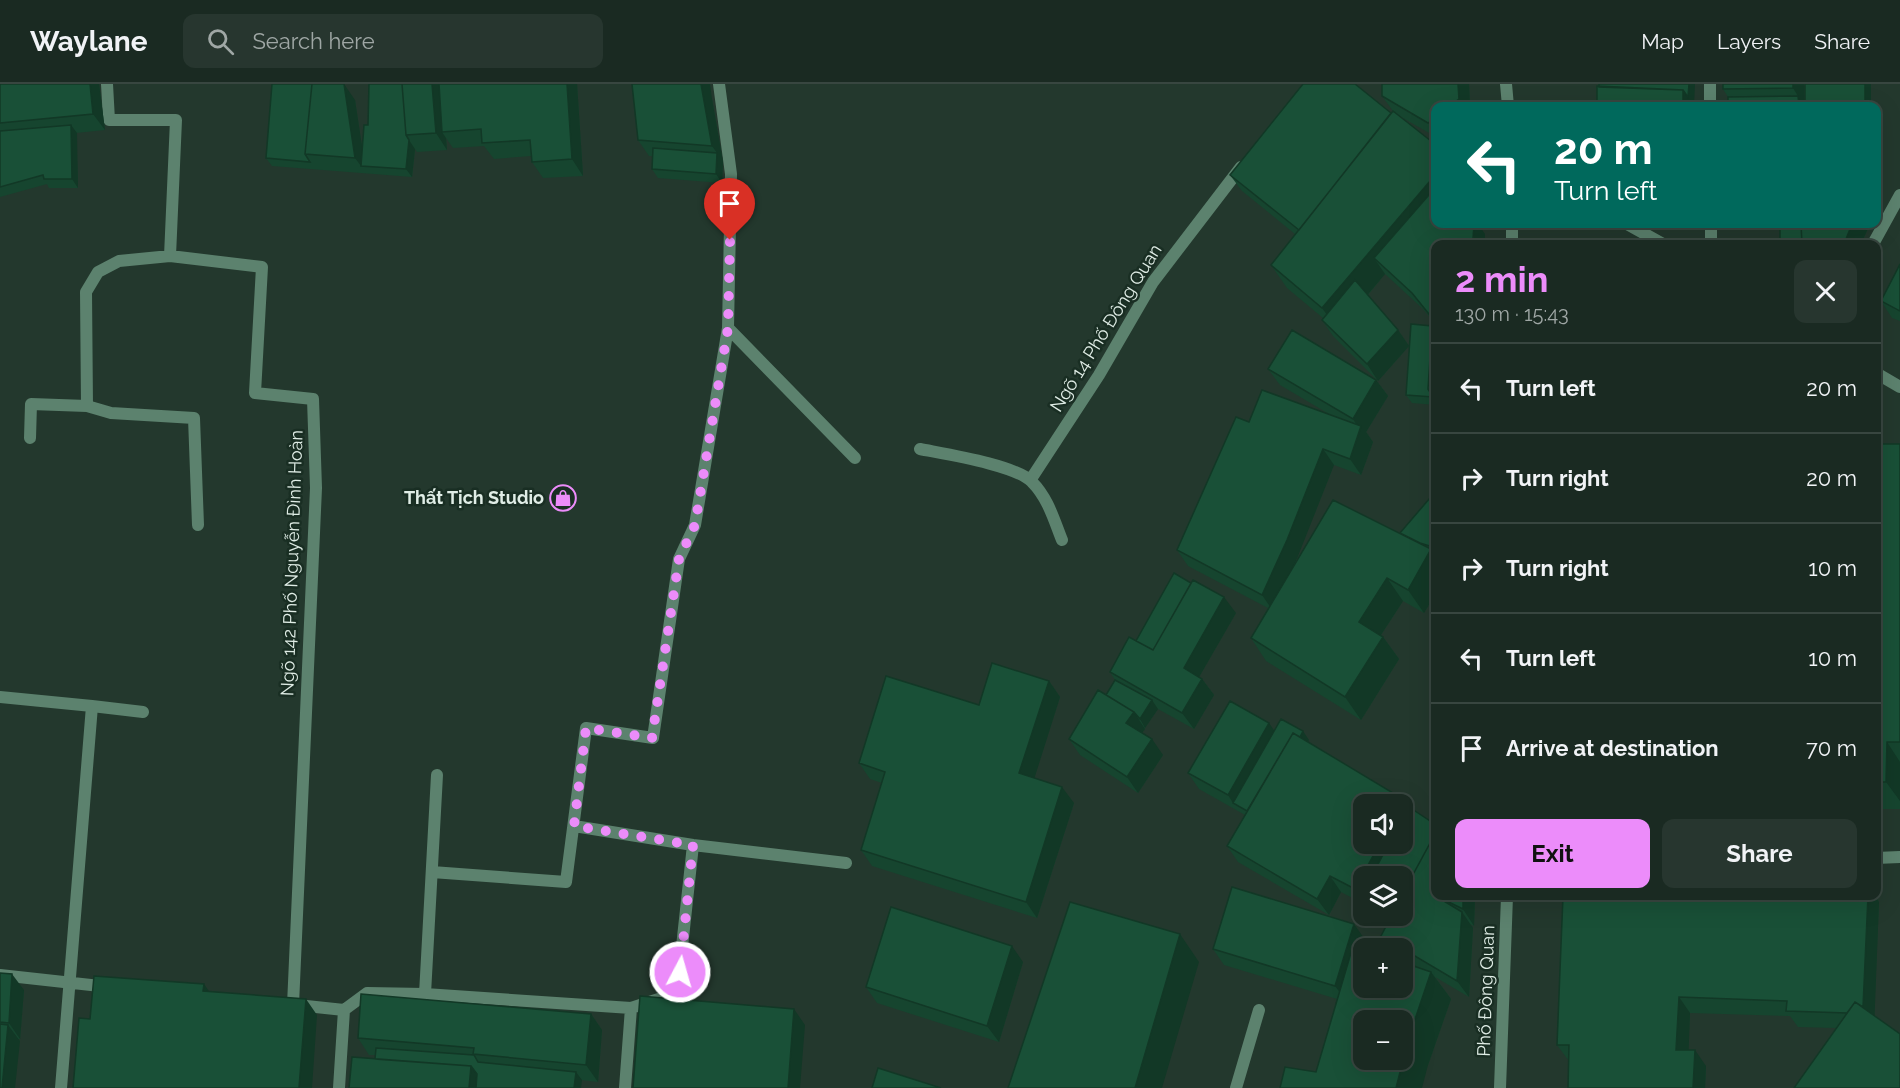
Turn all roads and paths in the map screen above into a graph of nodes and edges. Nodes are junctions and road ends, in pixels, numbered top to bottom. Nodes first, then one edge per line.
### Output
1 (106, 84) edge
2 (719, 84) edge
3 (1506, 84) edge
4 (1710, 84) edge
5 (1508, 102) edge
6 (1710, 102) edge
7 (1251, 154) edge
8 (1900, 195) edge
9 (1634, 228) edge
10 (1656, 240) edge
11 (1875, 240) edge
12 (170, 256) junction
13 (728, 328) junction
14 (1881, 376) edge
15 (1900, 387) edge
16 (87, 406) junction
17 (30, 438) dead end
18 (920, 449) dead end
19 (855, 458) dead end
20 (1030, 479) junction
21 (198, 525) dead end
22 (1062, 540) dead end
23 (0, 698) edge
24 (92, 706) junction
25 (143, 712) dead end
26 (437, 775) dead end
27 (574, 826) junction
28 (693, 845) junction
29 (1900, 857) edge
30 (1881, 858) edge
31 (846, 862) dead end
32 (432, 872) junction
33 (1507, 900) edge
34 (0, 975) edge
35 (69, 983) junction
36 (117, 987) edge
37 (425, 994) junction
38 (631, 1008) junction
39 (344, 1010) junction
40 (1258, 1010) dead end
41 (61, 1088) edge
42 (339, 1088) edge
43 (625, 1088) edge
44 (1236, 1088) edge
45 (1500, 1088) edge

1 - 12 street
2 - 13 street
3 - 5 street
4 - 6 street
7 - 20 street, Ngõ 14 Phố Đông Quan
8 - 11 street
9 - 10 street
12 - 16 street, Ngõ 142 Phố Nguyễn Đình Hoàn
12 - 39 street, Ngõ 142 Phố Nguyễn Đình Hoàn
13 - 19 street
13 - 27 street
14 - 15 street
16 - 17 street
16 - 21 street
18 - 20 street
20 - 22 street
23 - 24 street
24 - 25 street
24 - 35 street
26 - 32 street
27 - 28 street
27 - 32 street
28 - 31 street
28 - 38 street
29 - 30 street
32 - 37 street
33 - 45 street, Phố Đông Quan
34 - 35 street
35 - 36 street
35 - 41 street
37 - 38 street
37 - 39 street
38 - 43 street
39 - 42 street
40 - 44 street

